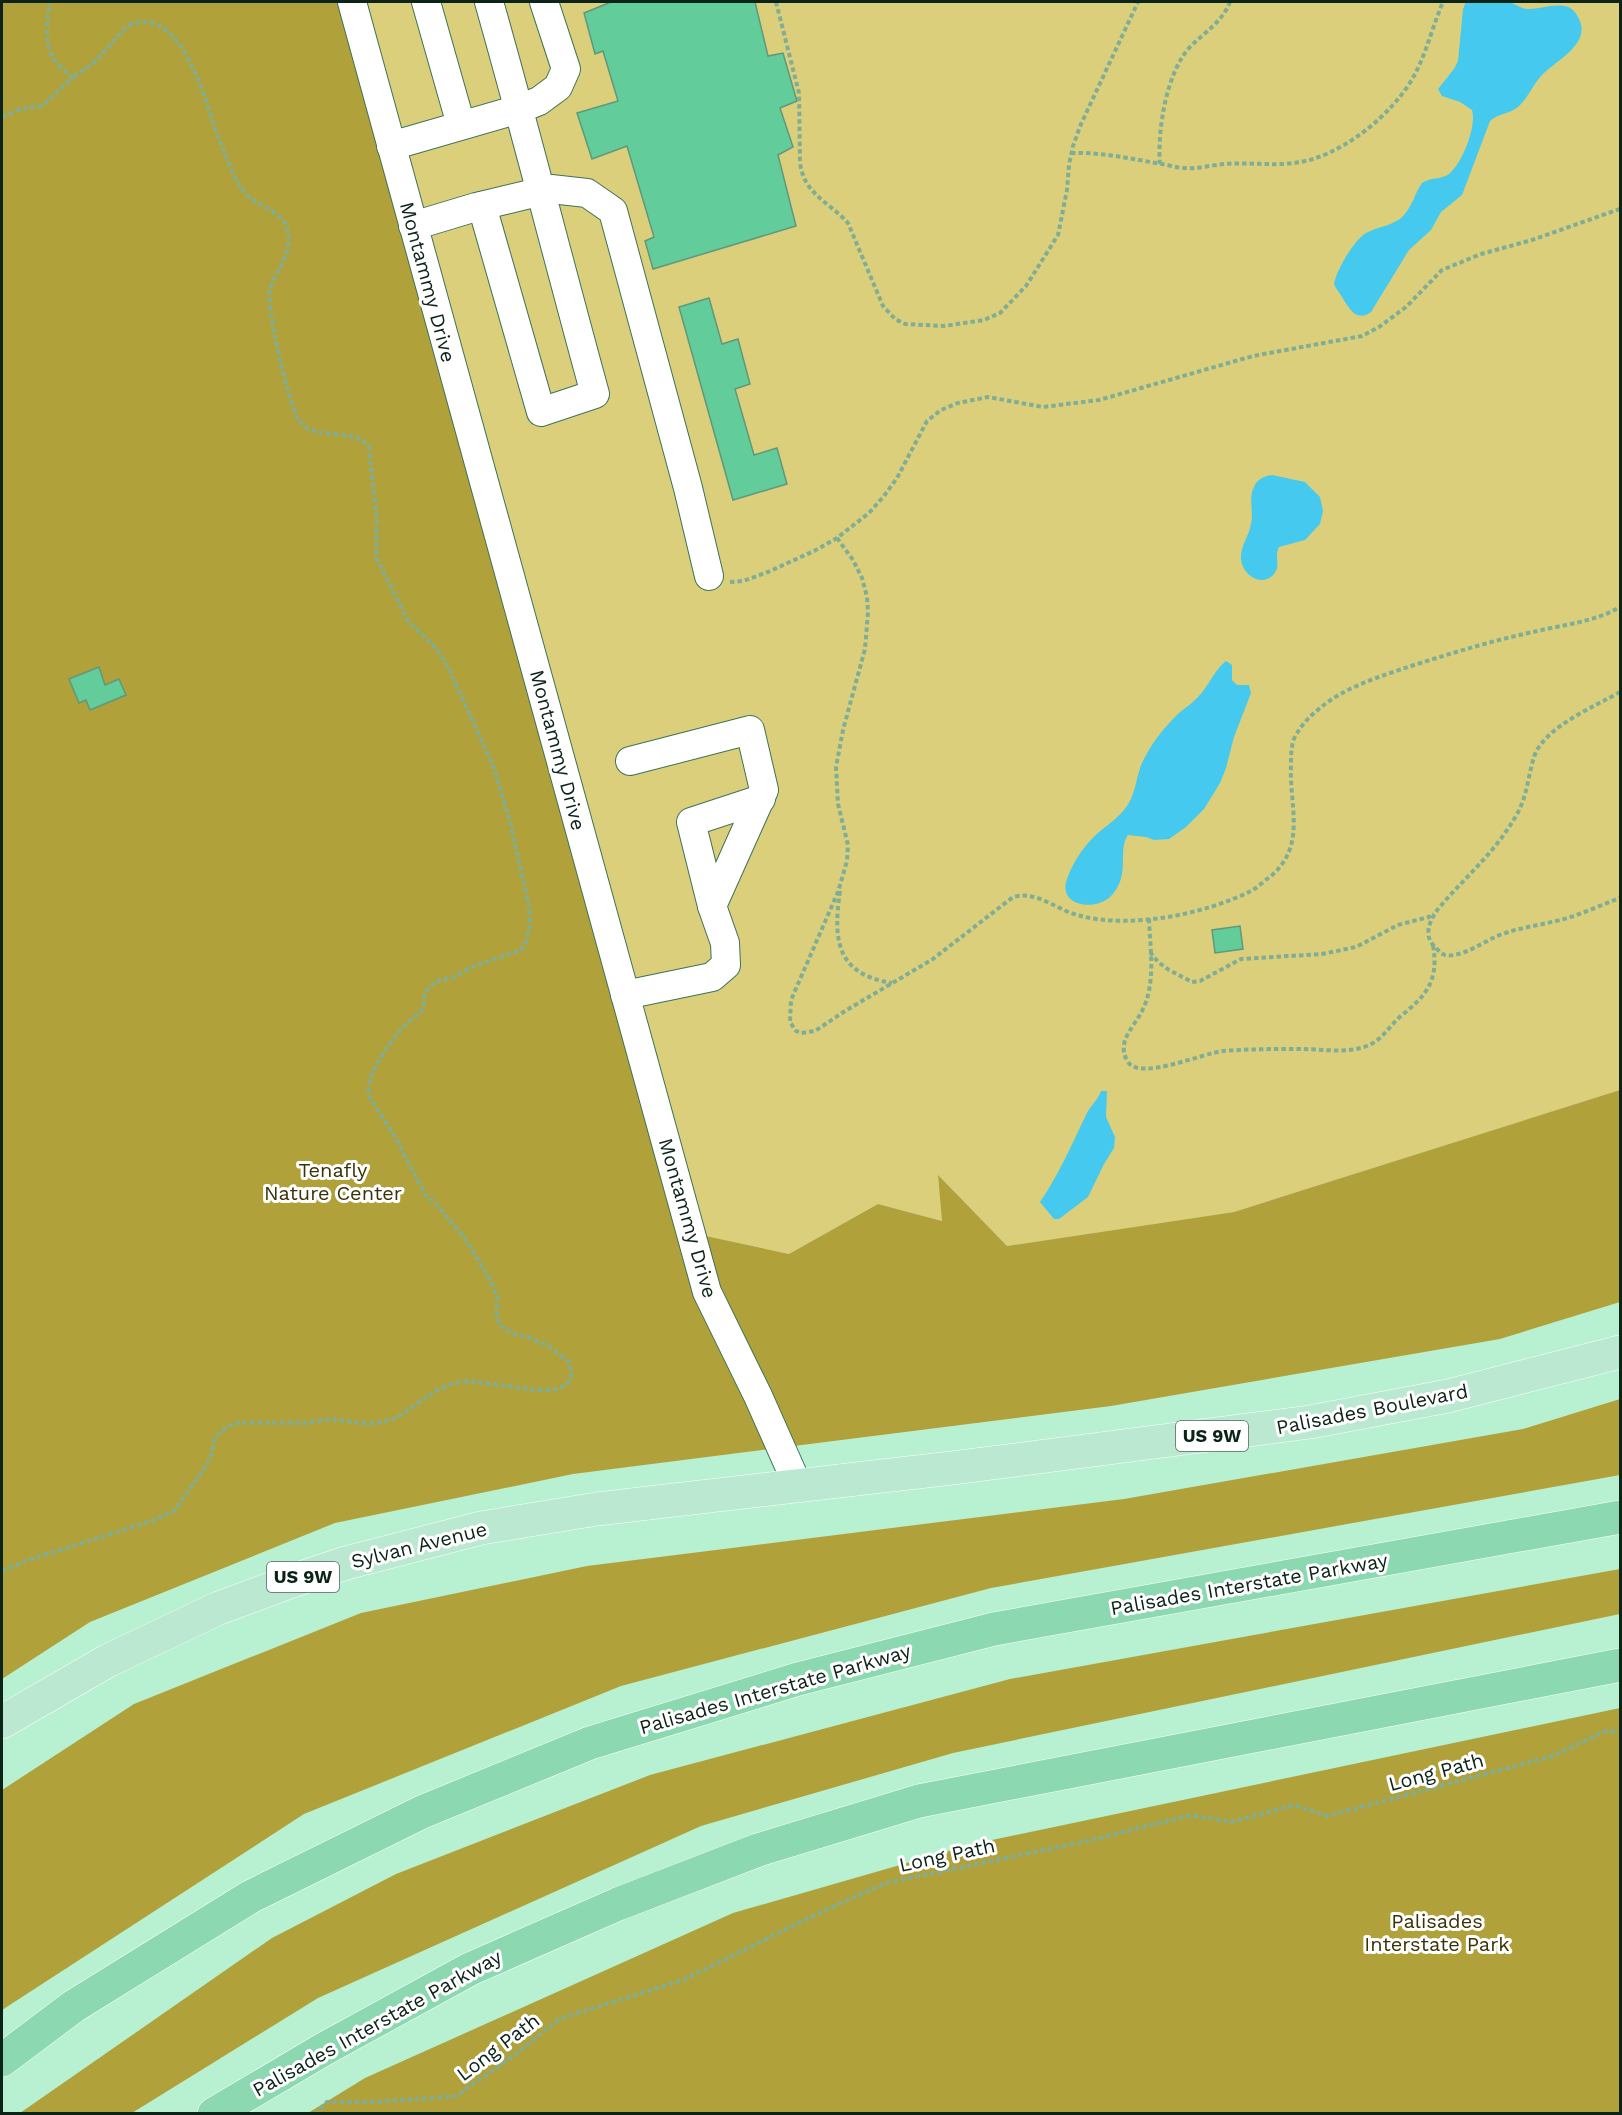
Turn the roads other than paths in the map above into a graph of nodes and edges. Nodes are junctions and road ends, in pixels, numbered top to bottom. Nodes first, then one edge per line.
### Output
1 (426, 2) edge
2 (489, 2) edge
3 (544, 2) edge
4 (362, 4) edge
5 (519, 109) junction
6 (461, 125) junction
7 (391, 146) junction
8 (539, 192) junction
9 (482, 206) junction
10 (413, 226) junction
11 (709, 576) road end
12 (630, 761) dead end
13 (761, 799) junction
14 (712, 906) junction
15 (625, 995) junction
16 (1620, 1352) edge
17 (798, 1486) junction
18 (1620, 1517) edge
19 (1620, 1665) edge
20 (2, 1722) edge
21 (2, 2060) edge
22 (214, 2114) edge

1 - 6 street
2 - 5 street
3 - 5 street
4 - 7 street, Montammy Drive
5 - 6 street
5 - 8 street
6 - 7 street
7 - 10 street, Montammy Drive
8 - 9 street
8 - 9 street
8 - 11 street
9 - 10 street
10 - 15 street, Montammy Drive
12 - 13 street
13 - 14 street
13 - 14 street
14 - 15 street
15 - 17 street, Montammy Drive
16 - 17 main road, Palisades Boulevard / US 9W
17 - 20 main road, Sylvan Avenue / US 9W
18 - 21 highway, Palisades Interstate Parkway
19 - 22 highway, Palisades Interstate Parkway

